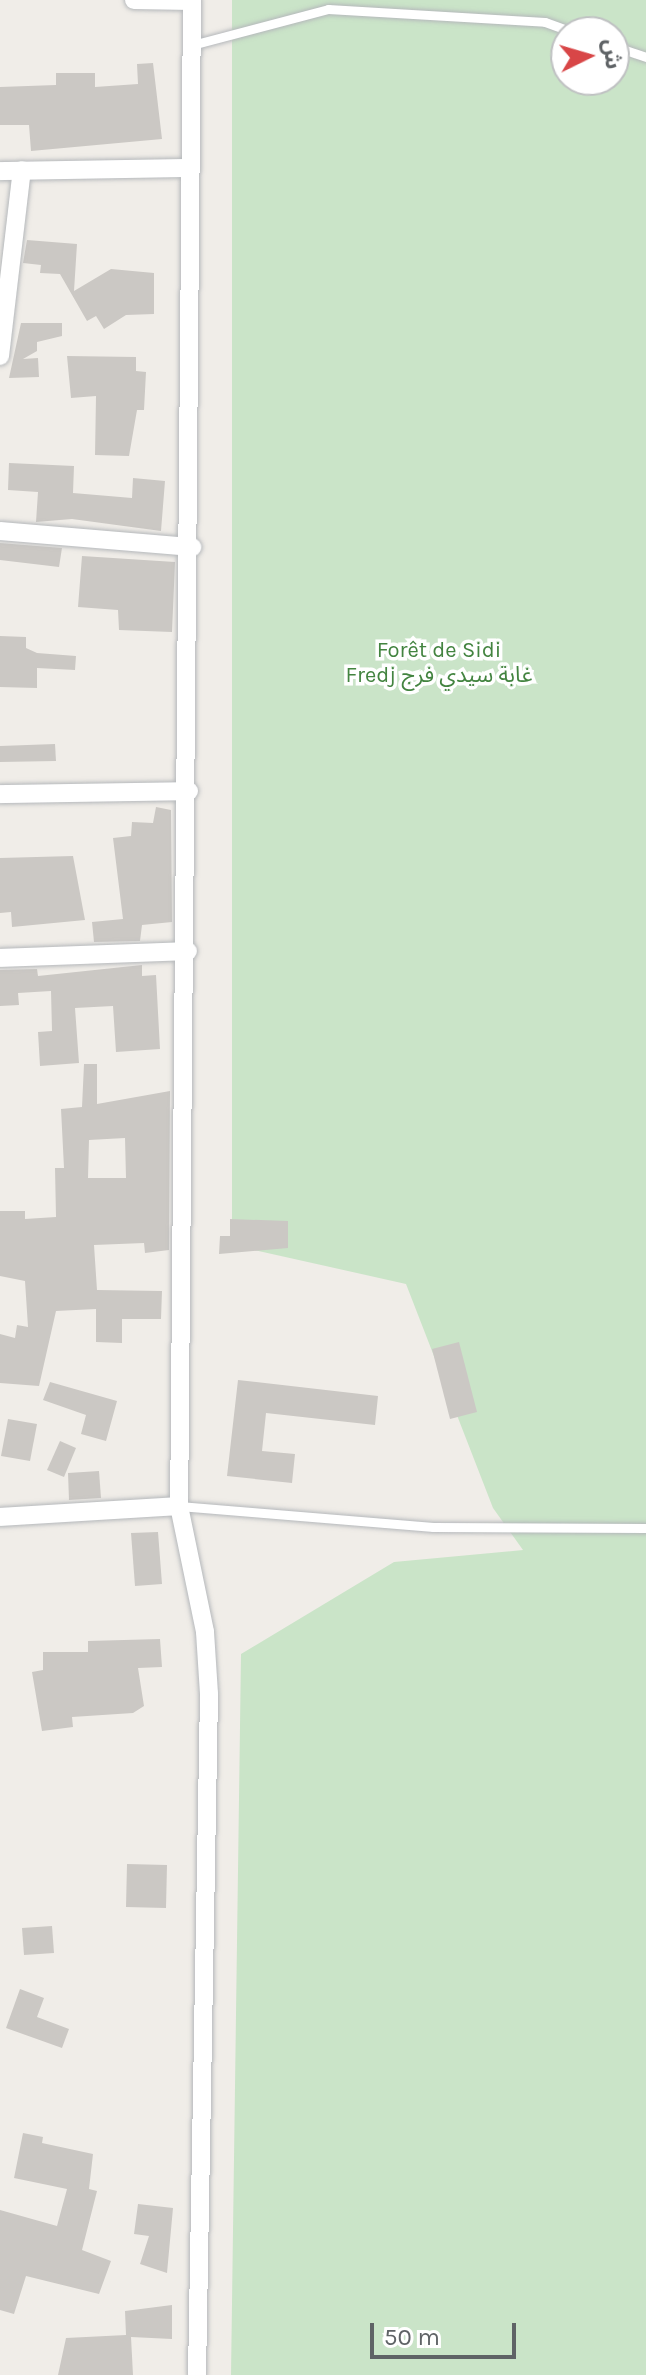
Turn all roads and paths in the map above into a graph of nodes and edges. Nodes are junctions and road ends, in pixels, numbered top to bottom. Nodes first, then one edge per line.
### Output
1 (134, 0) edge
2 (192, 0) edge
3 (550, 24) edge
4 (192, 45) junction
5 (191, 168) junction
6 (22, 170) junction
7 (0, 171) edge
8 (0, 356) edge
9 (0, 531) edge
10 (192, 547) junction
11 (189, 791) junction
12 (0, 794) edge
13 (188, 951) junction
14 (0, 958) edge
15 (179, 1506) junction
16 (0, 1517) edge
17 (646, 1528) edge
18 (197, 2375) edge

1 - 2 street
2 - 4 street
3 - 4 lane
4 - 5 street
5 - 6 street
5 - 10 street
6 - 7 street
6 - 8 street
9 - 10 street
10 - 11 street
11 - 12 street
11 - 13 street
13 - 14 street
13 - 15 street
15 - 16 street
15 - 17 lane
15 - 18 street

